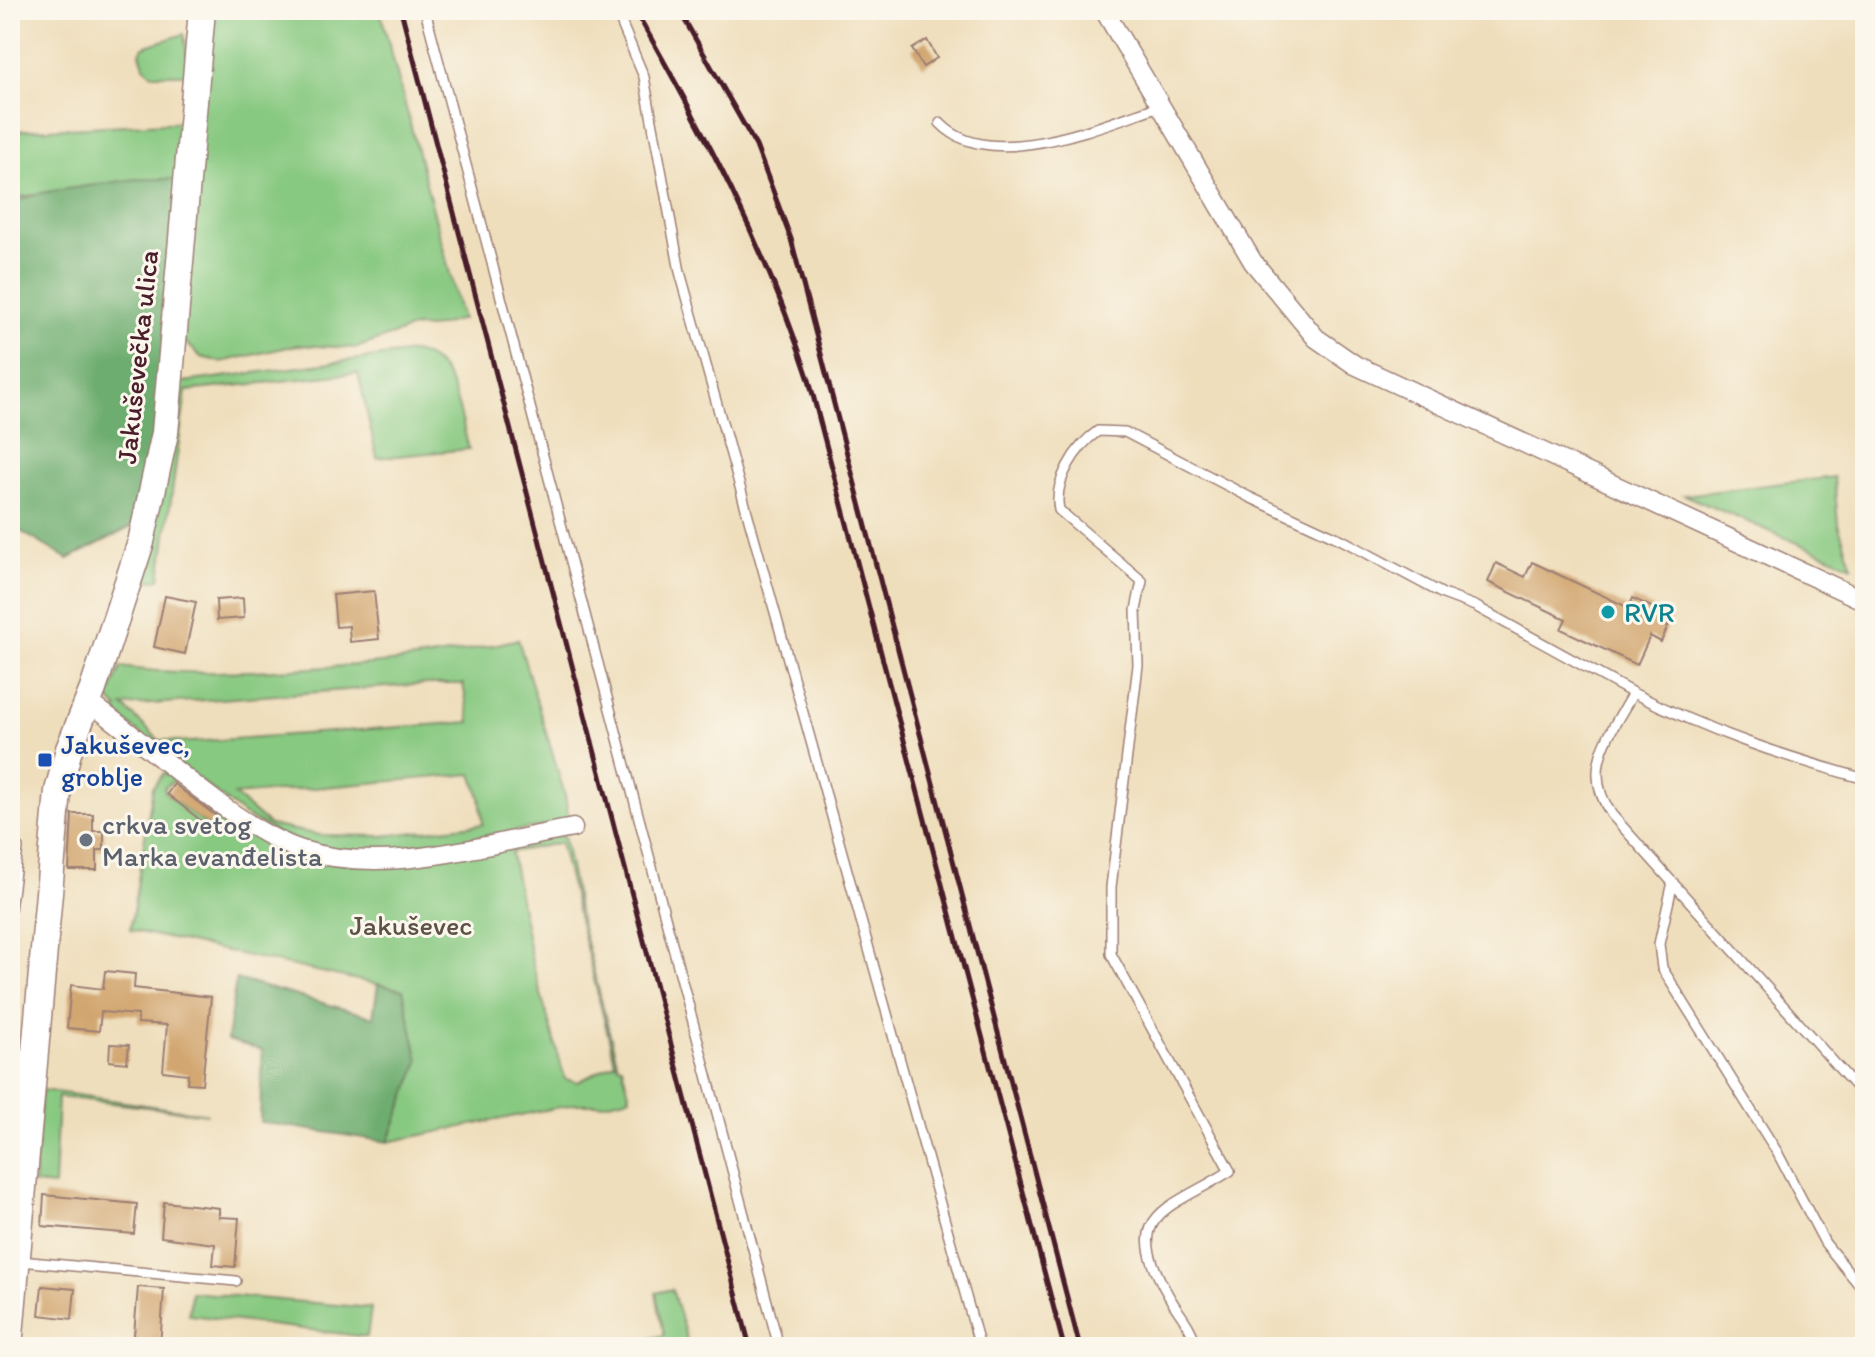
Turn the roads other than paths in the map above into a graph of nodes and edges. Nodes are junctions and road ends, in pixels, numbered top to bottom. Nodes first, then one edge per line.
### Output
1 (202, 10) edge
2 (425, 10) edge
3 (616, 10) edge
4 (1104, 10) edge
5 (1160, 106) junction
6 (940, 123) dead end
7 (1865, 601) edge
8 (1633, 693) junction
9 (87, 701) junction
10 (1865, 779) edge
11 (573, 828) dead end
12 (18, 848) dead end
13 (1673, 882) junction
14 (10, 910) edge
15 (1865, 1097) edge
16 (17, 1261) junction
17 (236, 1281) dead end
18 (1865, 1292) edge
19 (10, 1335) edge
20 (779, 1347) edge
21 (980, 1347) edge
22 (1196, 1347) edge

1 - 9 main road, Jakuševečka ulica
2 - 20 lane
3 - 21 lane
4 - 5 street
5 - 6 lane
5 - 7 street
8 - 10 lane
8 - 13 lane
8 - 22 lane
9 - 11 street
9 - 16 main road, Jakuševečka ulica
12 - 14 lane
13 - 15 lane
13 - 18 lane
16 - 17 lane
16 - 19 main road, Jakuševečka ulica

